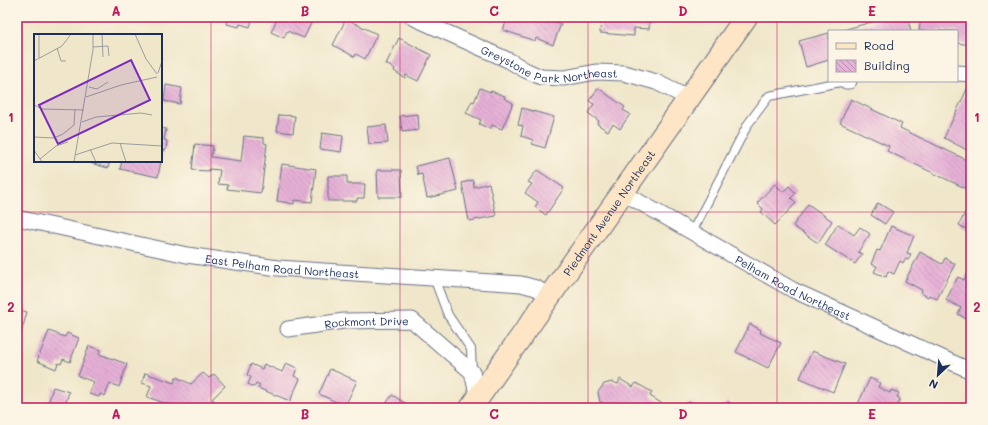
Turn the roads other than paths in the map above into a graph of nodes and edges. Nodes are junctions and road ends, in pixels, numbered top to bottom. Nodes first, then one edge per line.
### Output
1 (412, 17) edge
2 (746, 17) edge
3 (958, 73) edge
4 (971, 74) edge
5 (842, 82) edge
6 (688, 98) junction
7 (622, 192) junction
8 (17, 218) edge
9 (692, 232) junction
10 (434, 278) junction
11 (550, 296) junction
12 (288, 329) dead end
13 (971, 371) edge
14 (472, 372) junction
15 (474, 403) edge

1 - 6 street, Greystone Park Northeast
2 - 6 main road, Piedmont Avenue Northeast
3 - 4 street
5 - 9 lane
6 - 7 main road, Piedmont Avenue Northeast
7 - 9 street, Pelham Road Northeast
7 - 11 main road, Piedmont Avenue Northeast
8 - 10 street, East Pelham Road Northeast
9 - 13 street, Pelham Road Northeast
10 - 11 street, East Pelham Road Northeast
10 - 14 lane
11 - 15 main road, Piedmont Avenue Northeast
12 - 14 street, Rockmont Drive
14 - 15 street

